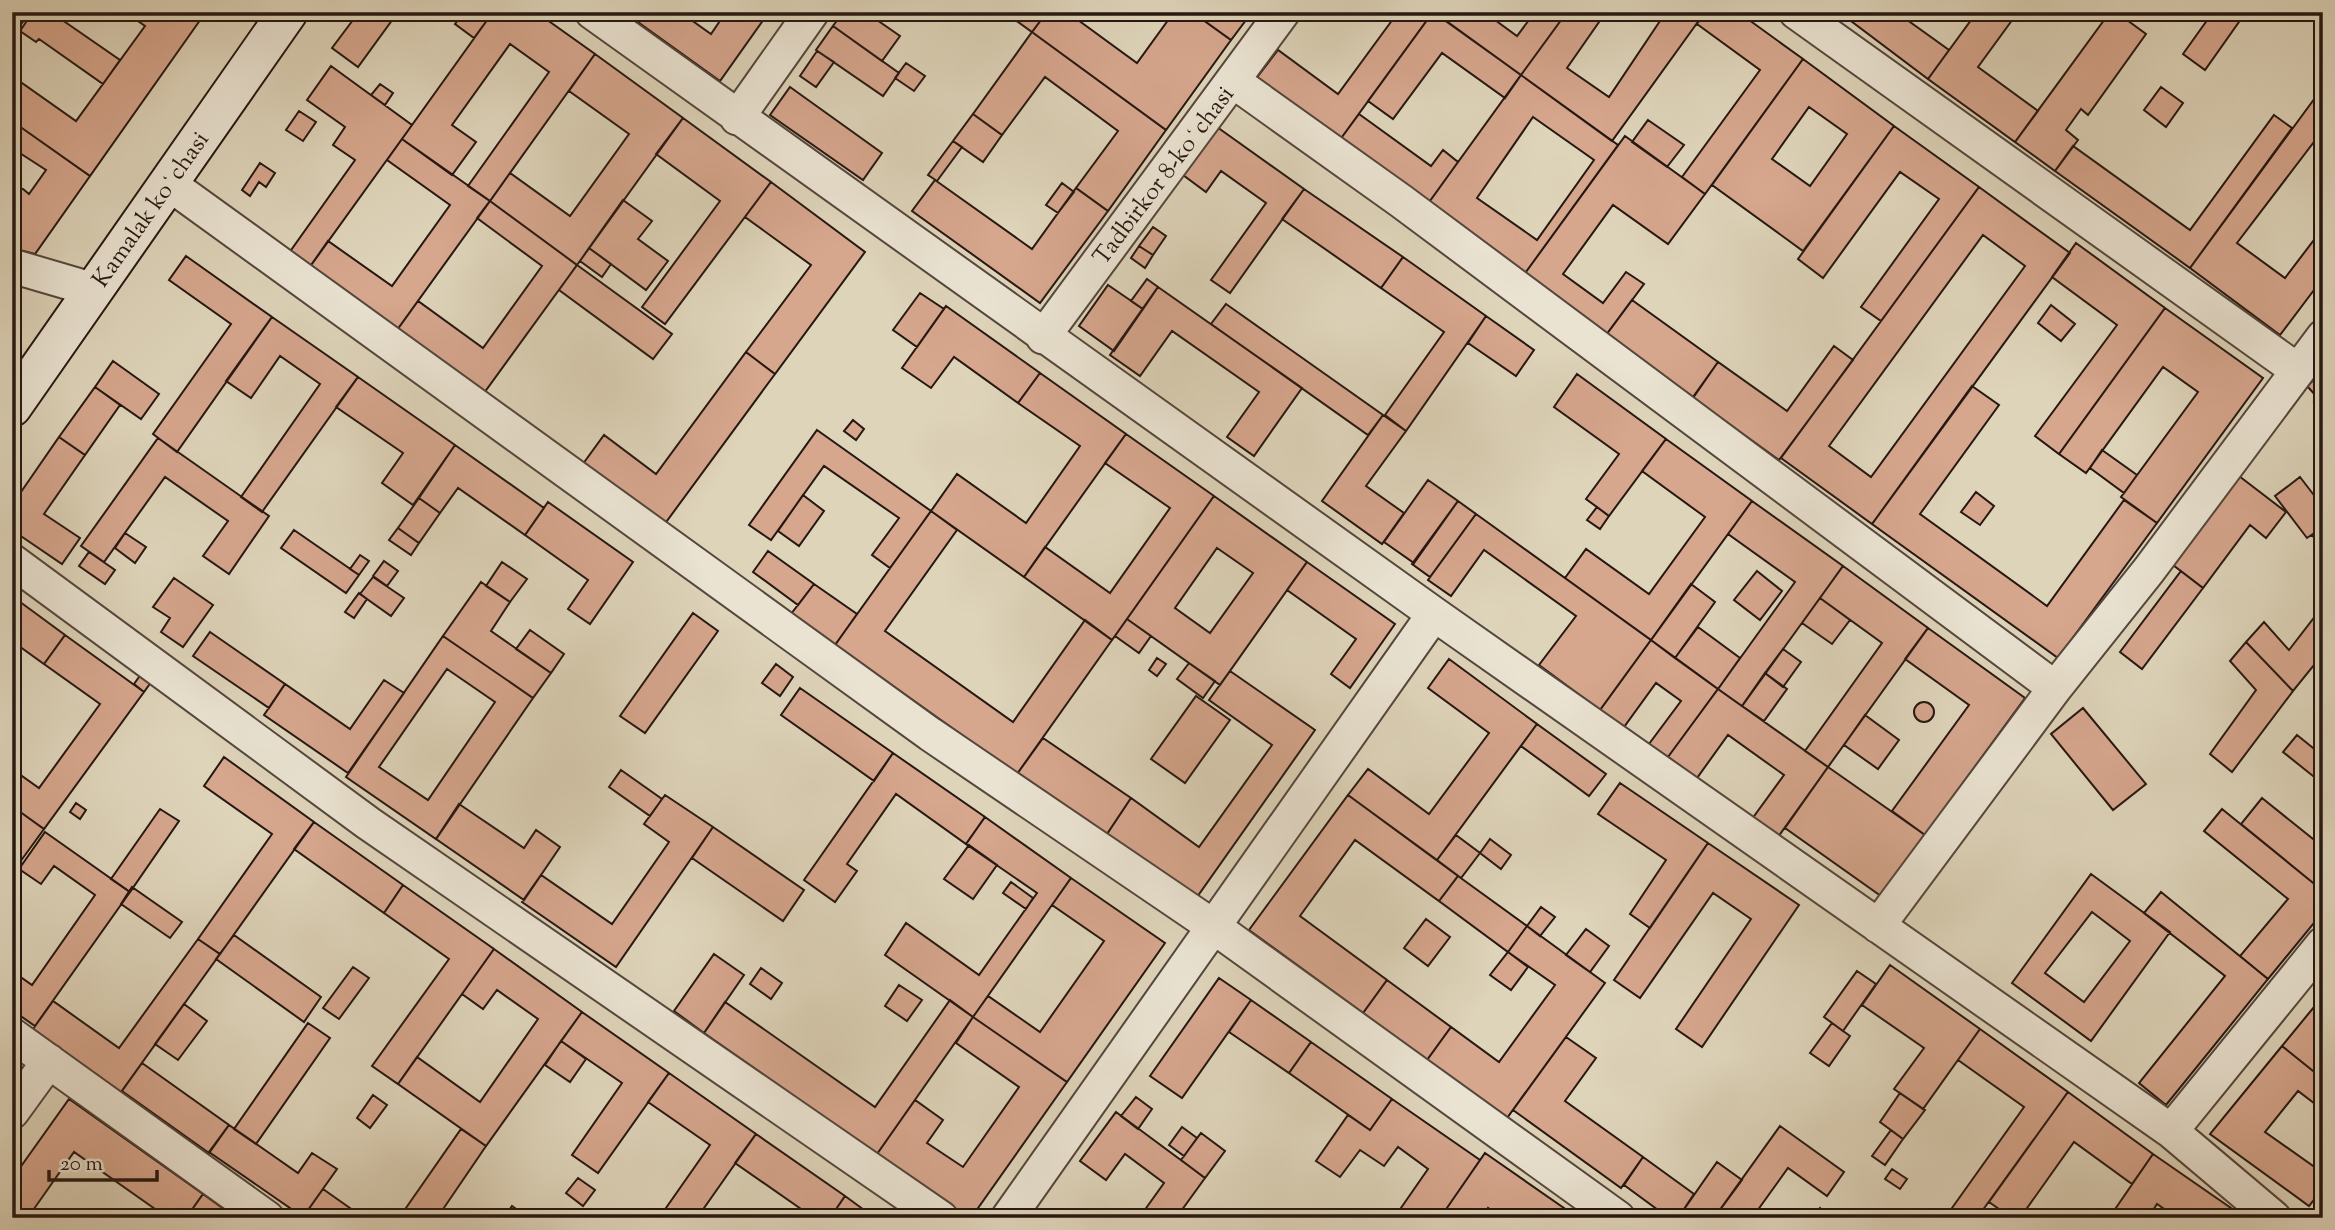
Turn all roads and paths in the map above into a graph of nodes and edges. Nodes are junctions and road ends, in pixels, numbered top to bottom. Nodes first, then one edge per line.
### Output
1 (288, 12) edge
2 (592, 12) edge
3 (812, 12) edge
4 (1283, 12) edge
5 (1796, 12) edge
6 (1233, 81) junction
7 (737, 118) junction
8 (168, 183) junction
9 (12, 266) edge
10 (94, 290) junction
11 (1043, 337) junction
12 (2323, 337) edge
13 (2297, 370) junction
14 (12, 407) edge
15 (12, 561) edge
16 (1434, 614) junction
17 (2055, 688) junction
18 (1878, 926) junction
19 (1214, 927) junction
20 (2323, 944) edge
21 (12, 1034) edge
22 (49, 1061) junction
23 (12, 1112) edge
24 (2171, 1131) junction
25 (267, 1218) edge
26 (941, 1218) edge
27 (1008, 1218) edge
28 (1618, 1218) edge
29 (2274, 1218) edge

1 - 8 street, Kamalak koʻchasi
2 - 7 street
3 - 7 street
4 - 6 street, Tadbirkor 8-koʻchasi
5 - 13 street
6 - 11 street, Tadbirkor 8-koʻchasi
6 - 17 street
7 - 11 street
8 - 10 street, Kamalak koʻchasi
8 - 19 street
9 - 10 street
10 - 14 street, Kamalak koʻchasi
11 - 16 street
12 - 13 street
13 - 17 street
15 - 26 street
16 - 18 street
16 - 19 street
17 - 18 street
18 - 24 street
19 - 27 street
19 - 28 street
20 - 24 street
21 - 22 street
22 - 23 street
22 - 25 street
24 - 29 street

